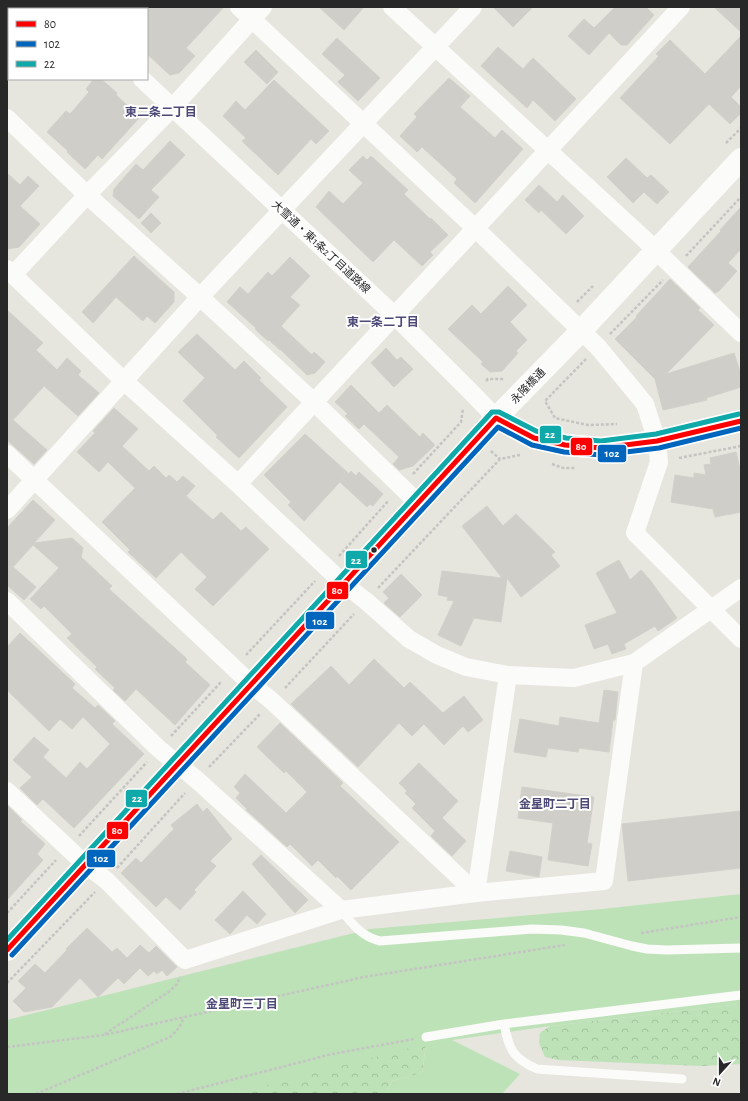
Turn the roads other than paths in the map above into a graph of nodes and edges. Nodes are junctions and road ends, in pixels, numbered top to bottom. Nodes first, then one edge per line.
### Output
1 (392, 7) edge
2 (473, 7) edge
3 (681, 7) edge
4 (251, 11) edge
5 (436, 47) junction
6 (143, 80) edge
7 (173, 107) junction
8 (7, 118) edge
9 (362, 123) junction
10 (547, 150) junction
11 (741, 159) edge
12 (87, 195) junction
13 (282, 210) junction
14 (475, 228) junction
15 (656, 251) junction
16 (10, 272) edge
17 (200, 297) junction
18 (394, 315) junction
19 (582, 331) junction
20 (741, 333) edge
21 (124, 380) junction
22 (314, 402) junction
23 (496, 418) junction
24 (741, 421) edge
25 (658, 452) junction
26 (7, 454) edge
27 (35, 480) junction
28 (238, 484) junction
29 (418, 503) junction
30 (7, 510) edge
31 (344, 584) junction
32 (741, 588) edge
33 (7, 601) edge
34 (711, 609) junction
35 (741, 639) edge
36 (634, 663) junction
37 (508, 675) junction
38 (251, 684) junction
39 (177, 765) junction
40 (7, 792) edge
41 (86, 865) junction
42 (476, 893) junction
43 (341, 910) junction
44 (741, 948) edge
45 (7, 950) edge
46 (741, 995) edge
47 (504, 1024) junction
48 (426, 1037) road end
49 (682, 1079) dead end

1 - 5 street
2 - 5 street
3 - 10 street
4 - 7 street
4 - 9 street
5 - 9 street
5 - 10 street
6 - 7 street, 大雪通・東1条2丁目道路線
7 - 12 street
7 - 13 street, 大雪通・東1条2丁目道路線
8 - 12 street
9 - 13 street
9 - 14 street
10 - 14 street
10 - 15 street
11 - 15 street, 永隆橋通
12 - 16 street
12 - 17 street
13 - 17 street
13 - 18 street, 大雪通・東1条2丁目道路線
14 - 18 street
14 - 19 street
15 - 19 street, 永隆橋通
15 - 20 street
16 - 21 street
17 - 21 street
17 - 22 street
18 - 22 street
18 - 23 street, 大雪通・東1条2丁目道路線
19 - 23 street, 永隆橋通
19 - 25 street
21 - 27 street
21 - 28 street
22 - 28 street
22 - 29 street
23 - 25 street
23 - 29 street, 永隆橋通
24 - 25 street
25 - 34 street
26 - 27 street
27 - 30 street
27 - 38 street
28 - 31 street
29 - 31 street, 永隆橋通
31 - 37 street
31 - 38 street, 永隆橋通
32 - 34 street
33 - 39 street
34 - 35 street
34 - 36 street
36 - 37 street
36 - 42 street
37 - 42 street
38 - 39 street, 永隆橋通
38 - 42 street
39 - 41 street, 永隆橋通
39 - 43 street
40 - 41 street
41 - 43 street
41 - 45 street, 永隆橋通
42 - 43 street
43 - 44 lane
46 - 47 lane
47 - 48 lane
47 - 49 lane

